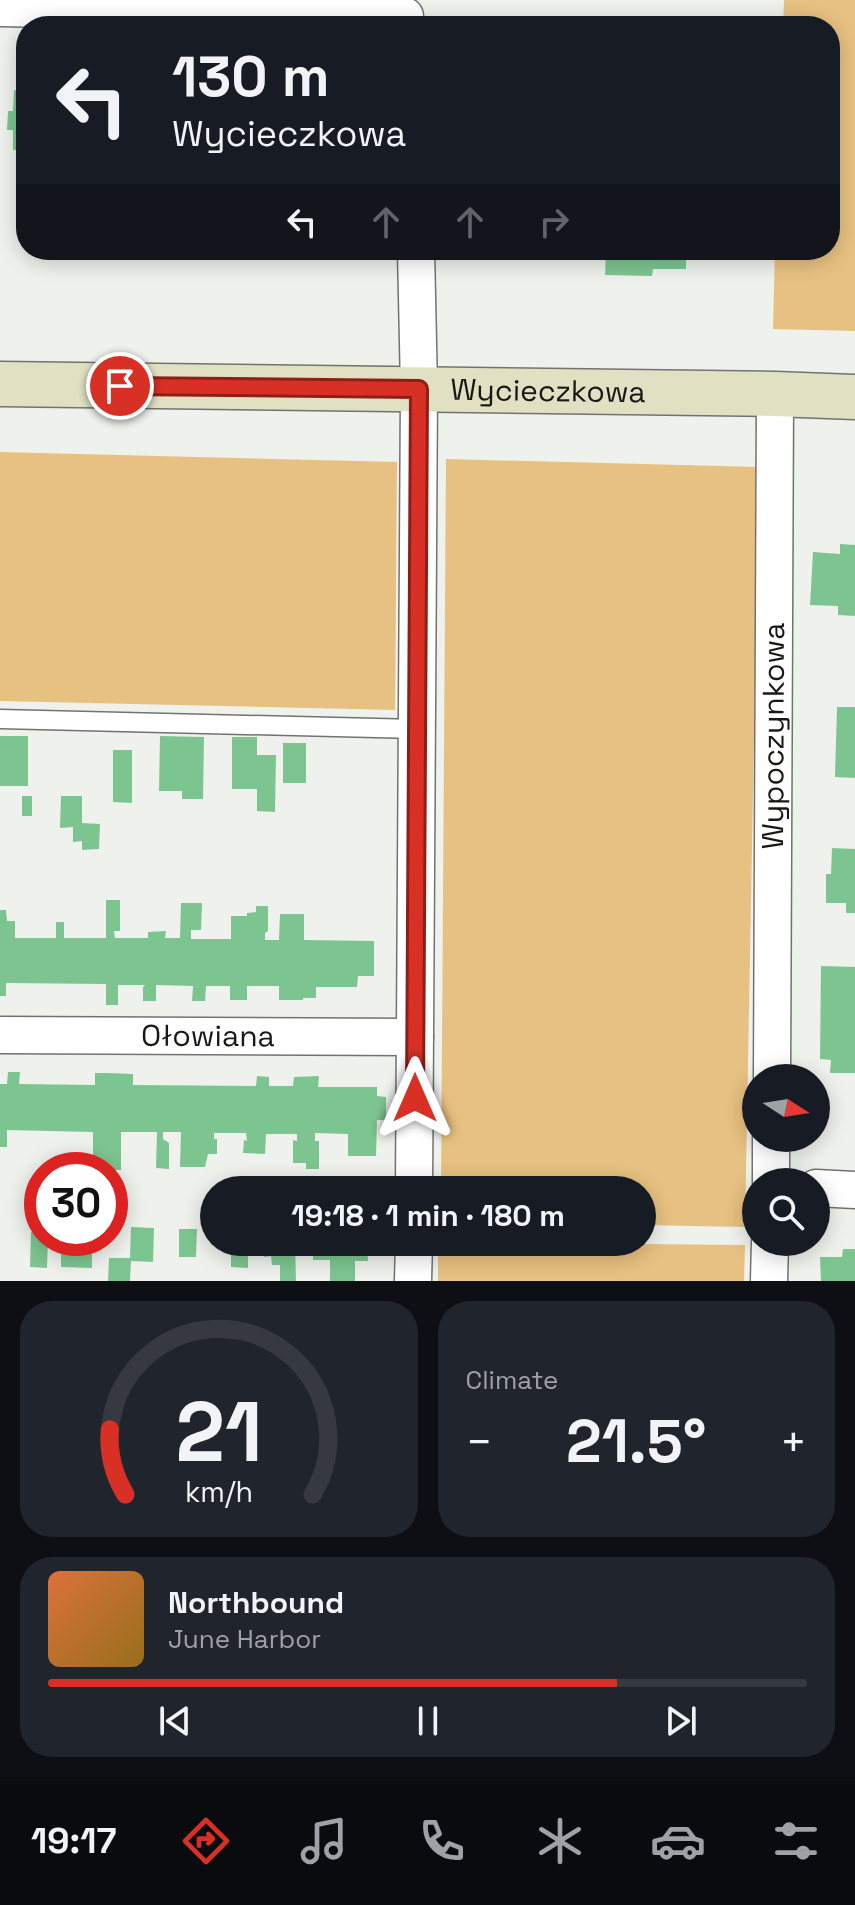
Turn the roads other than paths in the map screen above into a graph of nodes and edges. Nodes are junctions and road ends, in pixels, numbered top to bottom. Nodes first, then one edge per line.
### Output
1 (0, 8) edge
2 (404, 14) edge
3 (416, 260) edge
4 (0, 384) edge
5 (419, 389) junction
6 (775, 394) junction
7 (855, 397) edge
8 (0, 719) edge
9 (417, 729) junction
10 (0, 1035) edge
11 (415, 1037) junction
12 (772, 1064) edge
13 (414, 1176) edge
14 (830, 1189) edge
15 (855, 1190) edge
16 (414, 1256) edge
17 (770, 1256) edge
18 (413, 1281) edge
19 (769, 1281) edge

1 - 2 street
3 - 5 street
4 - 5 street, Wycieczkowa
5 - 6 street, Wycieczkowa
5 - 9 street
6 - 7 street, Wycieczkowa
6 - 12 street, Wypoczynkowa
8 - 9 lane
9 - 11 street
10 - 11 street, Ołowiana
11 - 13 street
14 - 15 street
16 - 18 street
17 - 19 street

